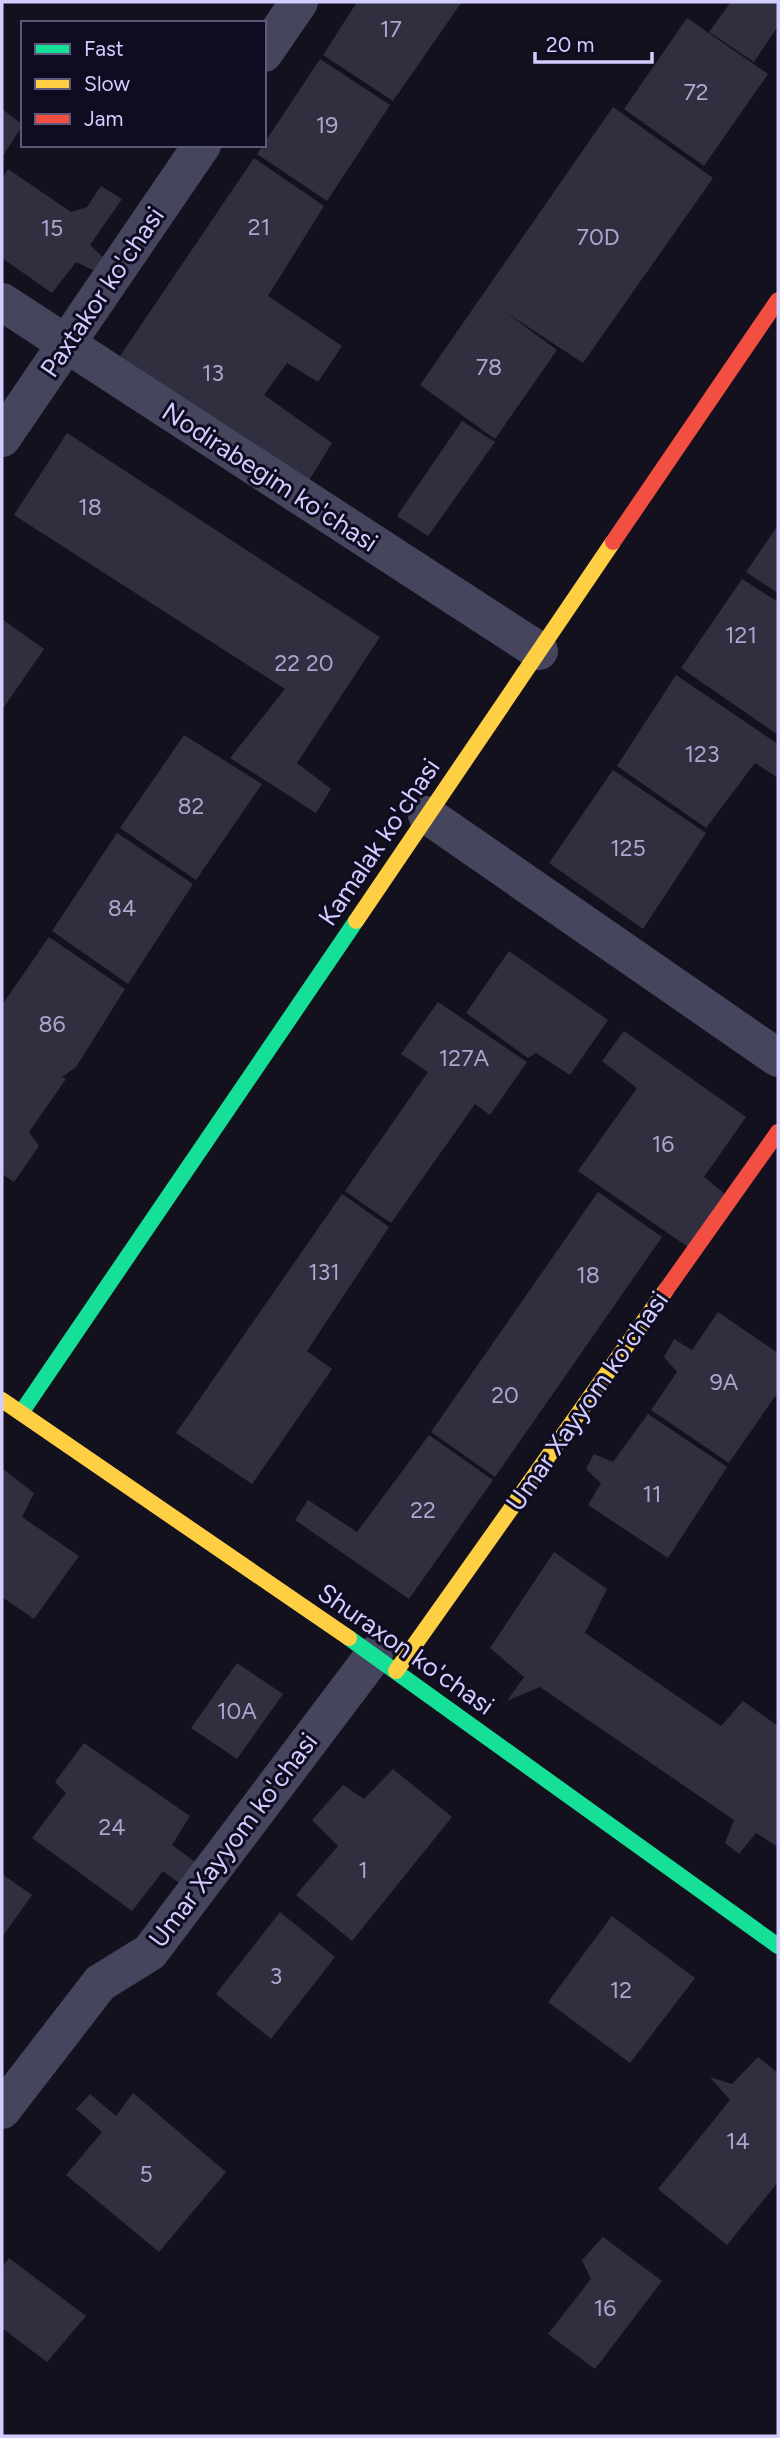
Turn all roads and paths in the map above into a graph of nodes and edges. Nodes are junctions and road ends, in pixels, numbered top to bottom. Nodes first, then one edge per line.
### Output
1 (299, 2) edge
2 (266, 50) edge
3 (201, 147) edge
4 (778, 300) edge
5 (2, 302) edge
6 (66, 344) junction
7 (2, 438) edge
8 (539, 651) junction
9 (428, 815) junction
10 (778, 1058) edge
11 (778, 1132) edge
12 (2, 1400) edge
13 (21, 1413) junction
14 (385, 1663) junction
15 (778, 1946) edge
16 (2, 2110) edge

1 - 2 street
3 - 6 street, Paxtakor ko'chasi
4 - 8 street, Kamalak ko'chasi
5 - 6 street, Nodirabegim ko'chasi
6 - 7 street, Paxtakor ko'chasi
6 - 8 street, Nodirabegim ko'chasi
8 - 9 street, Kamalak ko'chasi
9 - 10 street
9 - 13 street, Kamalak ko'chasi
11 - 14 street, Umar Xayyom ko'chasi
12 - 13 street, Shuraxon ko'chasi
13 - 14 street, Shuraxon ko'chasi
14 - 15 street, Shuraxon ko'chasi
14 - 16 street, Umar Xayyom ko'chasi

